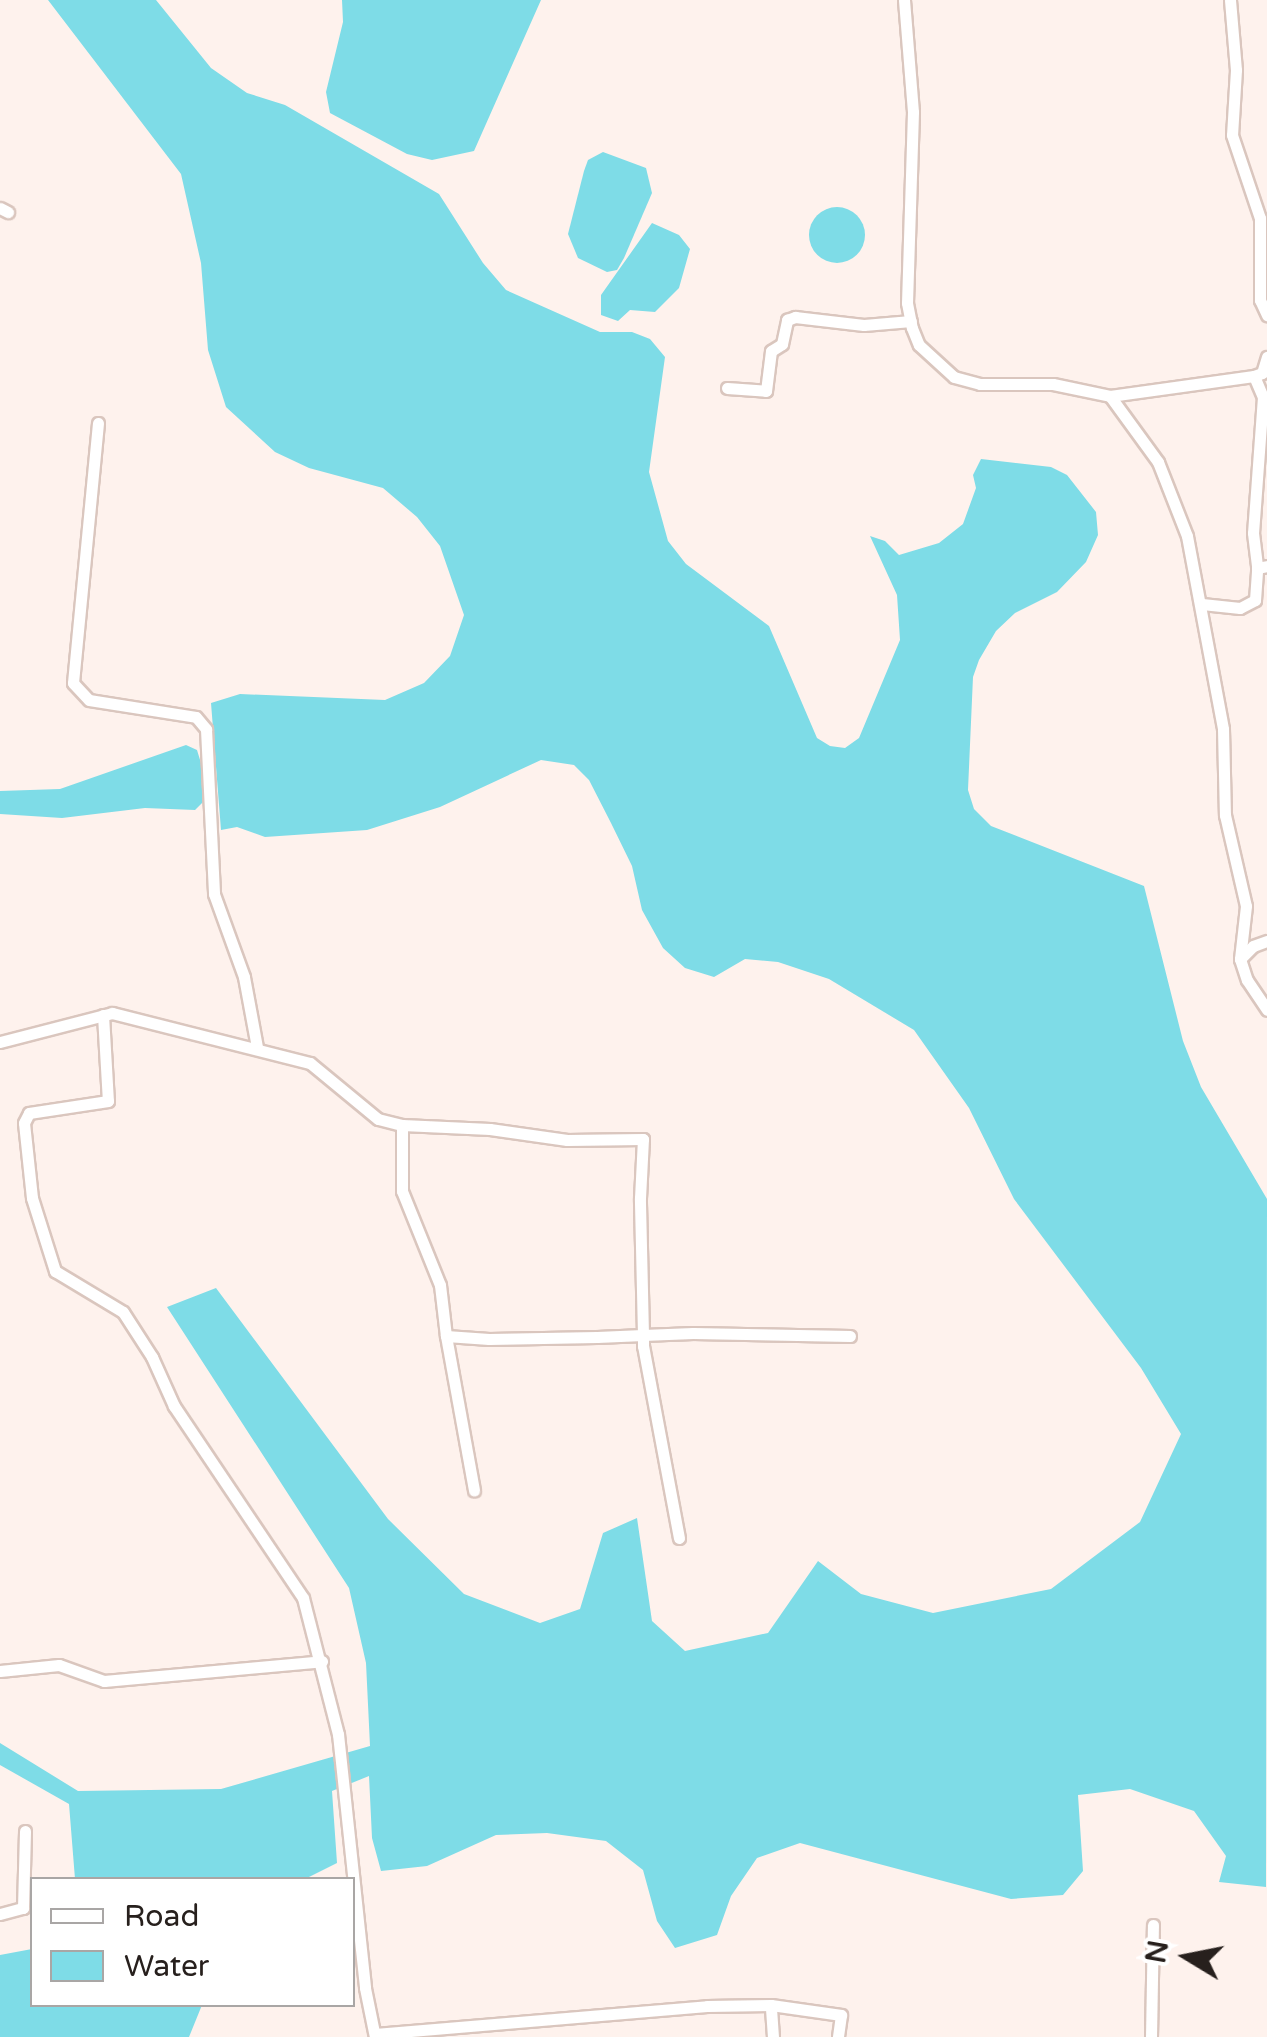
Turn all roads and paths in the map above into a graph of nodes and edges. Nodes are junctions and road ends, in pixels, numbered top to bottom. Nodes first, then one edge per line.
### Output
1 (904, 0) edge
2 (1230, 0) edge
3 (1267, 315) edge
4 (910, 322) junction
5 (1267, 357) edge
6 (1254, 376) junction
7 (727, 388) dead end
8 (1110, 396) junction
9 (98, 423) dead end
10 (1262, 567) edge
11 (1202, 604) junction
12 (1267, 941) edge
13 (1240, 959) junction
14 (1267, 1010) edge
15 (103, 1014) junction
16 (0, 1042) edge
17 (258, 1047) junction
18 (402, 1125) junction
19 (644, 1335) junction
20 (446, 1336) junction
21 (850, 1336) dead end
22 (474, 1490) dead end
23 (679, 1538) dead end
24 (322, 1661) junction
25 (0, 1671) edge
26 (24, 1831) dead end
27 (355, 1877) edge
28 (355, 1881) edge
29 (0, 1914) edge
30 (1153, 1925) dead end
31 (771, 2005) junction
32 (375, 2036) edge
33 (772, 2037) edge
34 (838, 2037) edge
35 (1151, 2037) edge

1 - 4 street
2 - 3 street
4 - 7 street
4 - 8 street
5 - 6 street
6 - 8 street
6 - 10 street
8 - 11 street
9 - 17 street
10 - 11 street
11 - 13 street
12 - 13 street
13 - 14 street
15 - 16 street
15 - 17 street
15 - 24 street
17 - 18 street
18 - 19 street
18 - 20 street
19 - 20 street
19 - 21 street
19 - 23 street
20 - 22 street
24 - 25 street
24 - 27 street
26 - 29 street
28 - 32 street
30 - 35 street
31 - 32 street
31 - 33 street
31 - 34 street

